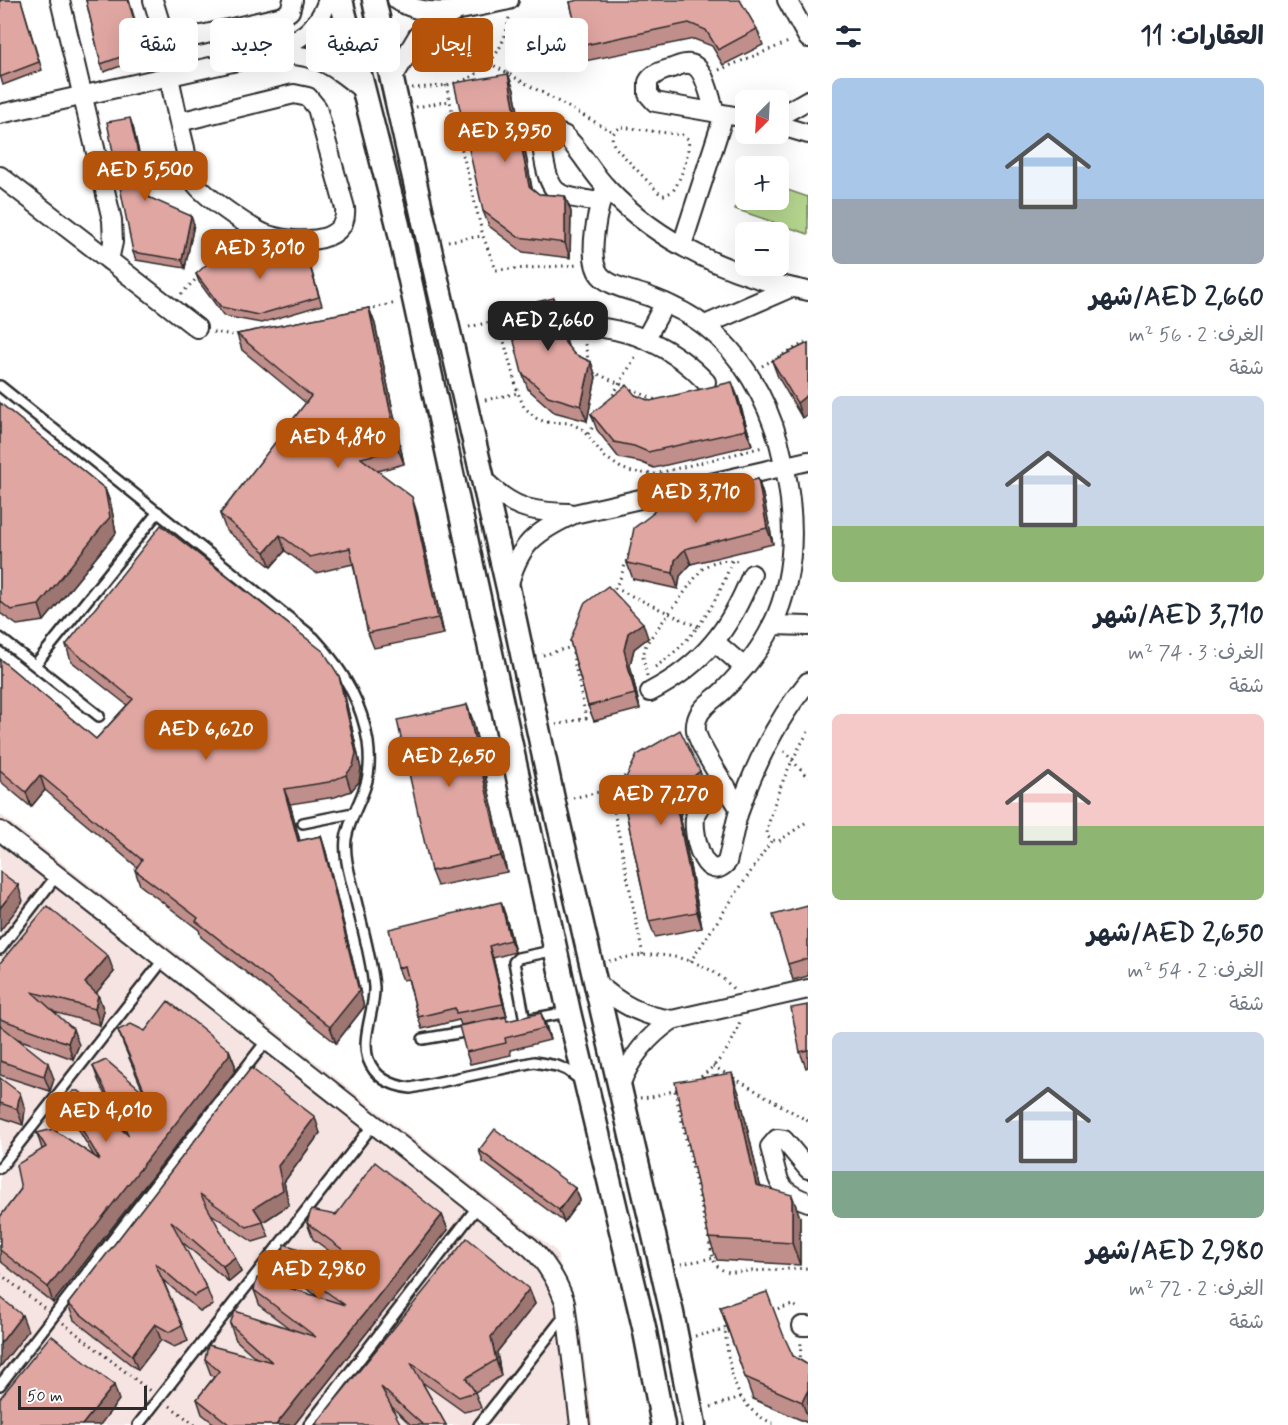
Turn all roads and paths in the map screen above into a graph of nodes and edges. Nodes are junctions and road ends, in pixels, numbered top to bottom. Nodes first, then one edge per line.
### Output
1 (60, 0) edge
2 (153, 0) edge
3 (293, 0) edge
4 (328, 0) edge
5 (341, 0) edge
6 (374, 0) edge
7 (397, 0) edge
8 (788, 0) edge
9 (509, 6) edge
10 (458, 10) junction
11 (807, 37) edge
12 (294, 41) edge
13 (294, 54) edge
14 (493, 56) edge
15 (493, 65) edge
16 (210, 67) edge
17 (478, 72) edge
18 (703, 76) junction
19 (168, 77) junction
20 (446, 85) junction
21 (363, 90) junction
22 (395, 93) junction
23 (83, 95) junction
24 (808, 99) edge
25 (450, 101) junction
26 (789, 110) edge
27 (0, 114) edge
28 (719, 114) junction
29 (735, 116) edge
30 (179, 122) junction
31 (789, 128) edge
32 (614, 132) junction
33 (808, 134) edge
34 (0, 176) edge
35 (398, 225) junction
36 (251, 226) junction
37 (483, 236) junction
38 (429, 244) junction
39 (682, 245) junction
40 (226, 250) edge
41 (109, 260) junction
42 (594, 264) junction
43 (202, 274) edge
44 (437, 280) junction
45 (799, 290) edge
46 (413, 299) junction
47 (665, 303) junction
48 (169, 306) junction
49 (368, 309) edge
50 (543, 310) edge
51 (521, 315) edge
52 (498, 319) junction
53 (705, 325) junction
54 (582, 326) junction
55 (198, 328) joint
56 (450, 333) junction
57 (246, 336) edge
58 (646, 338) junction
59 (808, 341) edge
60 (747, 374) junction
61 (706, 382) dead end
62 (620, 384) junction
63 (0, 386) edge
64 (518, 393) junction
65 (659, 401) edge
66 (607, 404) edge
67 (466, 405) junction
68 (601, 414) edge
69 (588, 434) junction
70 (778, 443) junction
71 (808, 461) edge
72 (784, 466) junction
73 (483, 479) junction
74 (158, 512) junction
75 (574, 514) junction
76 (633, 545) edge
77 (732, 560) junction
78 (752, 574) joint
79 (508, 588) junction
80 (615, 588) junction
81 (610, 595) edge
82 (668, 613) junction
83 (772, 625) junction
84 (808, 626) edge
85 (698, 627) junction
86 (0, 638) edge
87 (574, 640) edge
88 (715, 642) junction
89 (572, 647) junction
90 (524, 660) junction
91 (34, 665) junction
92 (744, 667) junction
93 (646, 673) junction
94 (808, 682) edge
95 (650, 692) joint
96 (99, 716) dead end
97 (506, 727) junction
98 (538, 729) junction
99 (808, 732) edge
100 (770, 736) junction
101 (792, 760) junction
102 (639, 768) edge
103 (808, 778) edge
104 (726, 786) junction
105 (612, 789) junction
106 (554, 799) junction
107 (740, 809) junction
108 (353, 813) junction
109 (808, 821) edge
110 (303, 823) dead end
111 (0, 831) edge
112 (772, 840) junction
113 (57, 875) junction
114 (0, 949) edge
115 (556, 950) junction
116 (643, 955) dead end
117 (164, 959) junction
118 (690, 962) dead end
119 (597, 983) junction
120 (808, 989) edge
121 (569, 1012) junction
122 (672, 1020) junction
123 (525, 1021) junction
124 (513, 1023) edge
125 (479, 1029) edge
126 (268, 1039) junction
127 (423, 1040) dead end
128 (713, 1066) dead end
129 (586, 1084) junction
130 (620, 1085) junction
131 (675, 1091) edge
132 (808, 1121) edge
133 (373, 1125) junction
134 (0, 1168) edge
135 (808, 1170) edge
136 (808, 1202) edge
137 (478, 1206) junction
138 (712, 1258) junction
139 (661, 1268) junction
140 (808, 1268) edge
141 (0, 1274) edge
142 (770, 1310) edge
143 (566, 1313) junction
144 (55, 1316) junction
145 (735, 1318) edge
146 (805, 1326) edge
147 (725, 1330) junction
148 (678, 1338) junction
149 (801, 1369) edge
150 (0, 1385) edge
151 (741, 1397) junction
152 (159, 1398) junction
153 (693, 1419) edge
154 (138, 1425) edge
155 (195, 1425) edge
156 (309, 1425) edge
157 (478, 1425) edge
158 (580, 1425) edge
159 (663, 1425) edge
160 (777, 1425) edge

1 - 23 street
2 - 3 street
4 - 12 street
5 - 21 street
6 - 22 street
7 - 10 street
8 - 11 street
9 - 10 street
9 - 14 path
10 - 22 street
11 - 18 path
13 - 21 street
15 - 32 path
16 - 19 street
17 - 20 path
18 - 28 street
18 - 28 street
19 - 23 street
19 - 30 street
20 - 22 path
20 - 25 path
21 - 35 street
22 - 25 path
22 - 38 street
23 - 27 street
23 - 41 street
24 - 26 street
25 - 37 path
28 - 29 street
28 - 39 street
30 - 36 street
30 - 36 street
31 - 33 street
32 - 32 path
34 - 41 street
35 - 44 street
35 - 46 street
36 - 40 path
37 - 38 path
37 - 42 path
38 - 44 street
39 - 42 street
39 - 45 street
41 - 48 street
42 - 47 street
43 - 48 path
44 - 56 street
45 - 53 street
46 - 49 path
46 - 97 street
47 - 53 street
47 - 58 street
48 - 55 street
50 - 54 path
51 - 52 path
52 - 56 path
52 - 64 path
53 - 60 street
54 - 58 street
54 - 62 path
55 - 57 path
56 - 67 street
58 - 61 street
58 - 62 path
59 - 60 path
60 - 70 street
62 - 65 path
62 - 66 path
63 - 74 lane
64 - 67 path
64 - 69 path
67 - 73 street
68 - 69 path
69 - 70 path
70 - 72 street
71 - 72 street
72 - 75 street
72 - 83 street
73 - 75 street
73 - 79 street
74 - 91 lane
74 - 108 lane
75 - 79 street
76 - 80 path
77 - 78 path
77 - 82 path
77 - 85 path
78 - 88 street
79 - 90 street
80 - 81 path
80 - 82 path
82 - 85 path
82 - 93 path
83 - 84 street
83 - 92 street
85 - 93 path
86 - 91 lane
87 - 89 path
88 - 92 street
88 - 95 street
89 - 90 path
89 - 98 path
90 - 98 street
91 - 96 lane
92 - 104 street
93 - 95 path
94 - 100 street
97 - 106 street
97 - 115 street
98 - 106 street
99 - 101 path
100 - 101 path
100 - 107 street
101 - 103 path
101 - 112 path
102 - 105 path
104 - 107 street
104 - 107 street
105 - 106 path
105 - 116 path
106 - 119 street
108 - 110 lane
108 - 129 lane
109 - 112 path
111 - 113 street
112 - 118 path
113 - 114 lane
113 - 117 street
115 - 121 street
115 - 123 lane
117 - 126 street
117 - 134 lane
119 - 122 street
119 - 130 street
120 - 122 street
121 - 123 lane
121 - 129 street
122 - 130 street
123 - 124 lane
125 - 127 lane
126 - 133 street
126 - 144 lane
128 - 132 path
129 - 159 street
130 - 139 street
131 - 138 path
133 - 137 street
133 - 152 lane
135 - 136 street
137 - 143 street
137 - 156 lane
138 - 139 path
138 - 140 path
139 - 148 street
141 - 144 path
142 - 146 path
143 - 157 lane
143 - 158 street
144 - 150 lane
144 - 152 path
145 - 147 path
146 - 149 path
147 - 148 path
147 - 151 path
148 - 153 street
151 - 153 path
151 - 160 path
152 - 154 lane
152 - 155 path

